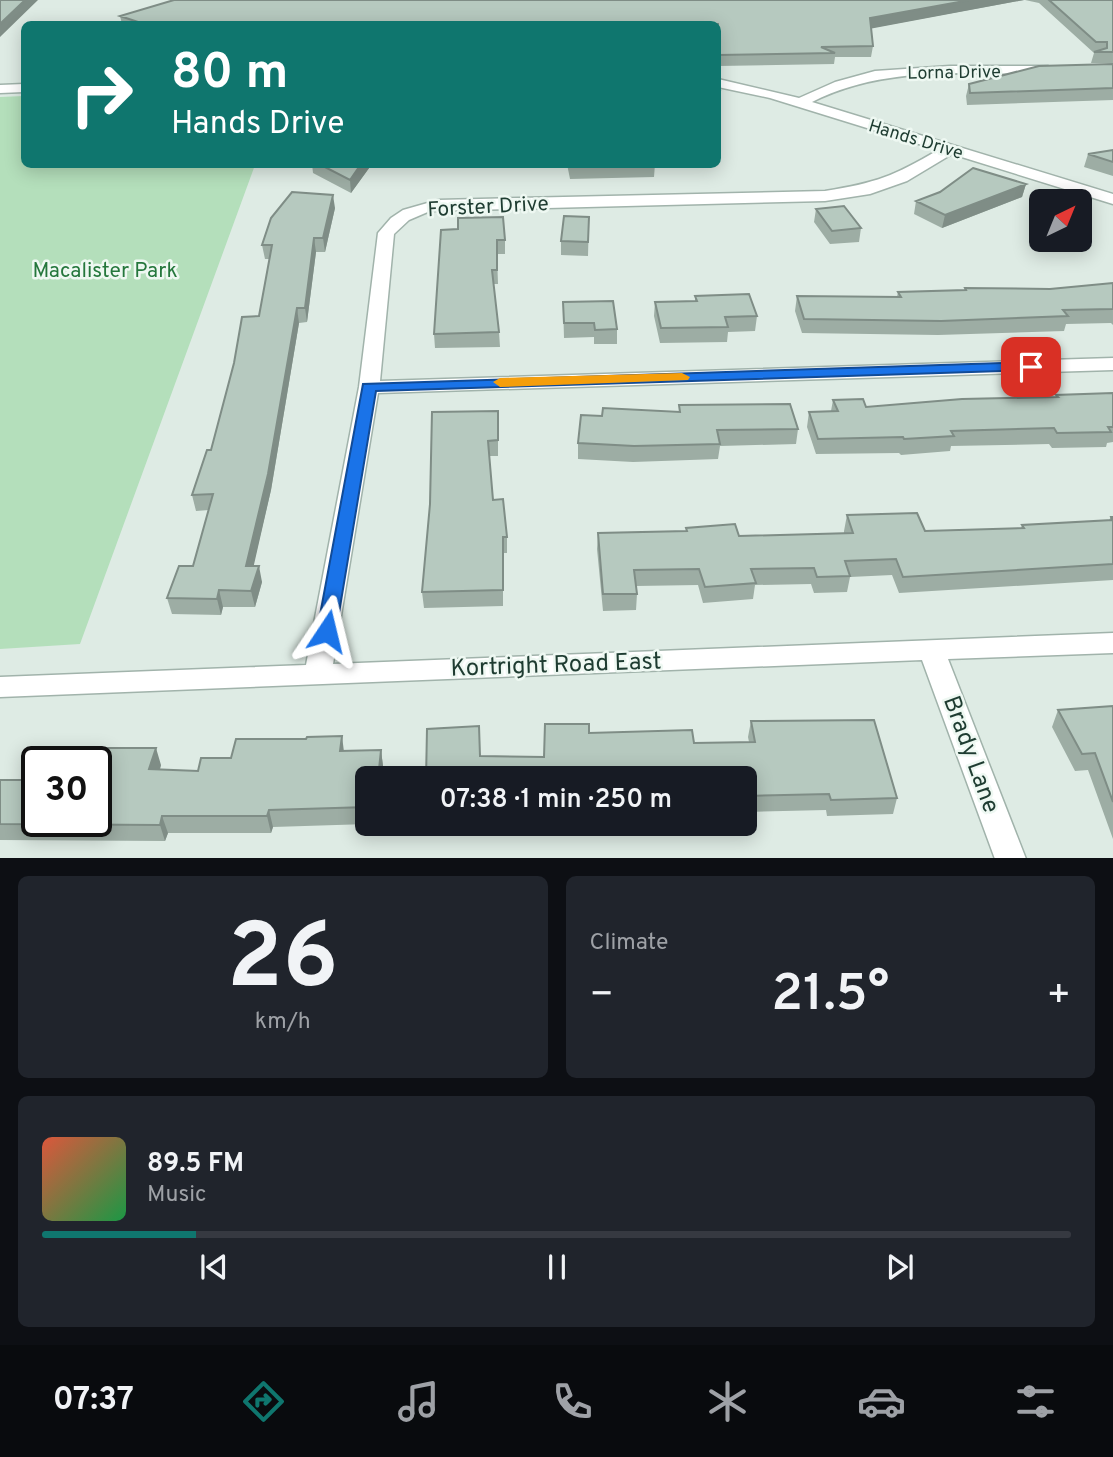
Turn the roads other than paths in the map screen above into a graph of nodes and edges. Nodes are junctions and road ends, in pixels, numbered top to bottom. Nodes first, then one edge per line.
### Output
1 (1059, 70) edge
2 (721, 84) edge
3 (21, 88) edge
4 (0, 89) edge
5 (800, 103) junction
6 (950, 149) junction
7 (1113, 199) edge
8 (1113, 364) edge
9 (369, 387) junction
10 (1113, 643) edge
11 (932, 651) junction
12 (318, 673) junction
13 (0, 687) edge
14 (1011, 858) edge

1 - 5 street, Lorna Drive
2 - 5 street, Hands Drive
3 - 4 street
5 - 6 street, Hands Drive
6 - 7 street, Hands Drive
6 - 9 street, Forster Drive
8 - 9 street
9 - 12 street, Forster Drive
10 - 11 street, Kortright Road East
11 - 12 street, Kortright Road East
11 - 14 street, Brady Lane
12 - 13 street, Kortright Road East

